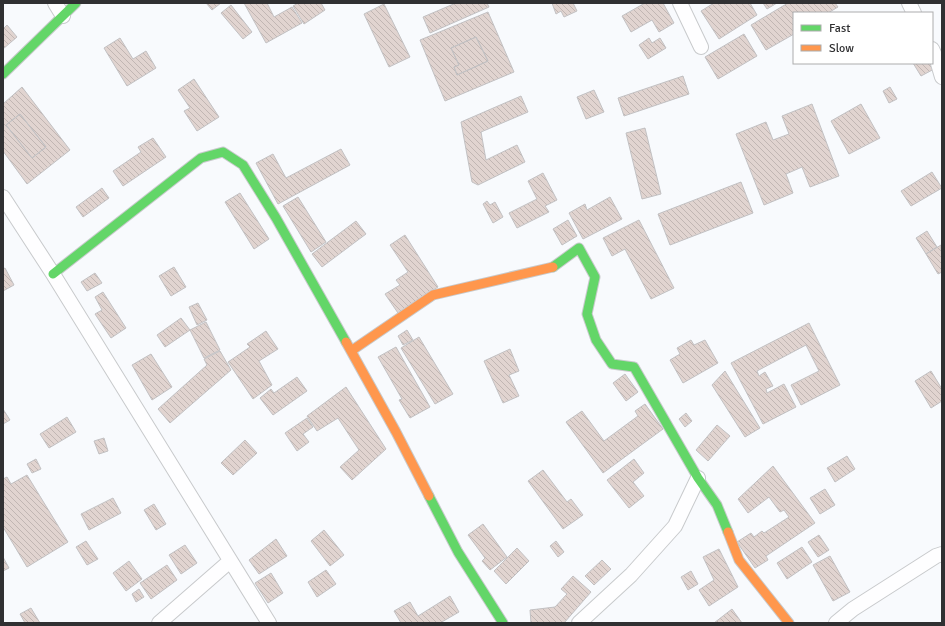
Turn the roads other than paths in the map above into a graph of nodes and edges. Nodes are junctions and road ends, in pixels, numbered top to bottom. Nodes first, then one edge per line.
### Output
1 (55, 3) edge
2 (76, 3) edge
3 (680, 3) edge
4 (909, 3) edge
5 (914, 12) edge
6 (63, 16) junction
7 (700, 47) dead end
8 (933, 52) edge
9 (3, 74) edge
10 (942, 77) edge
11 (3, 197) edge
12 (53, 274) junction
13 (351, 351) junction
14 (698, 478) junction
15 (942, 554) edge
16 (230, 561) junction
17 (159, 623) edge
18 (269, 623) edge
19 (503, 623) edge
20 (579, 623) edge
21 (789, 623) edge
22 (836, 623) edge

1 - 6 street
2 - 6 street
3 - 7 street
4 - 5 street
6 - 9 street
8 - 10 street
11 - 12 street
12 - 13 street
12 - 16 street
13 - 14 street
13 - 19 street
14 - 20 street
14 - 21 street
15 - 22 street
16 - 17 street
16 - 18 street

